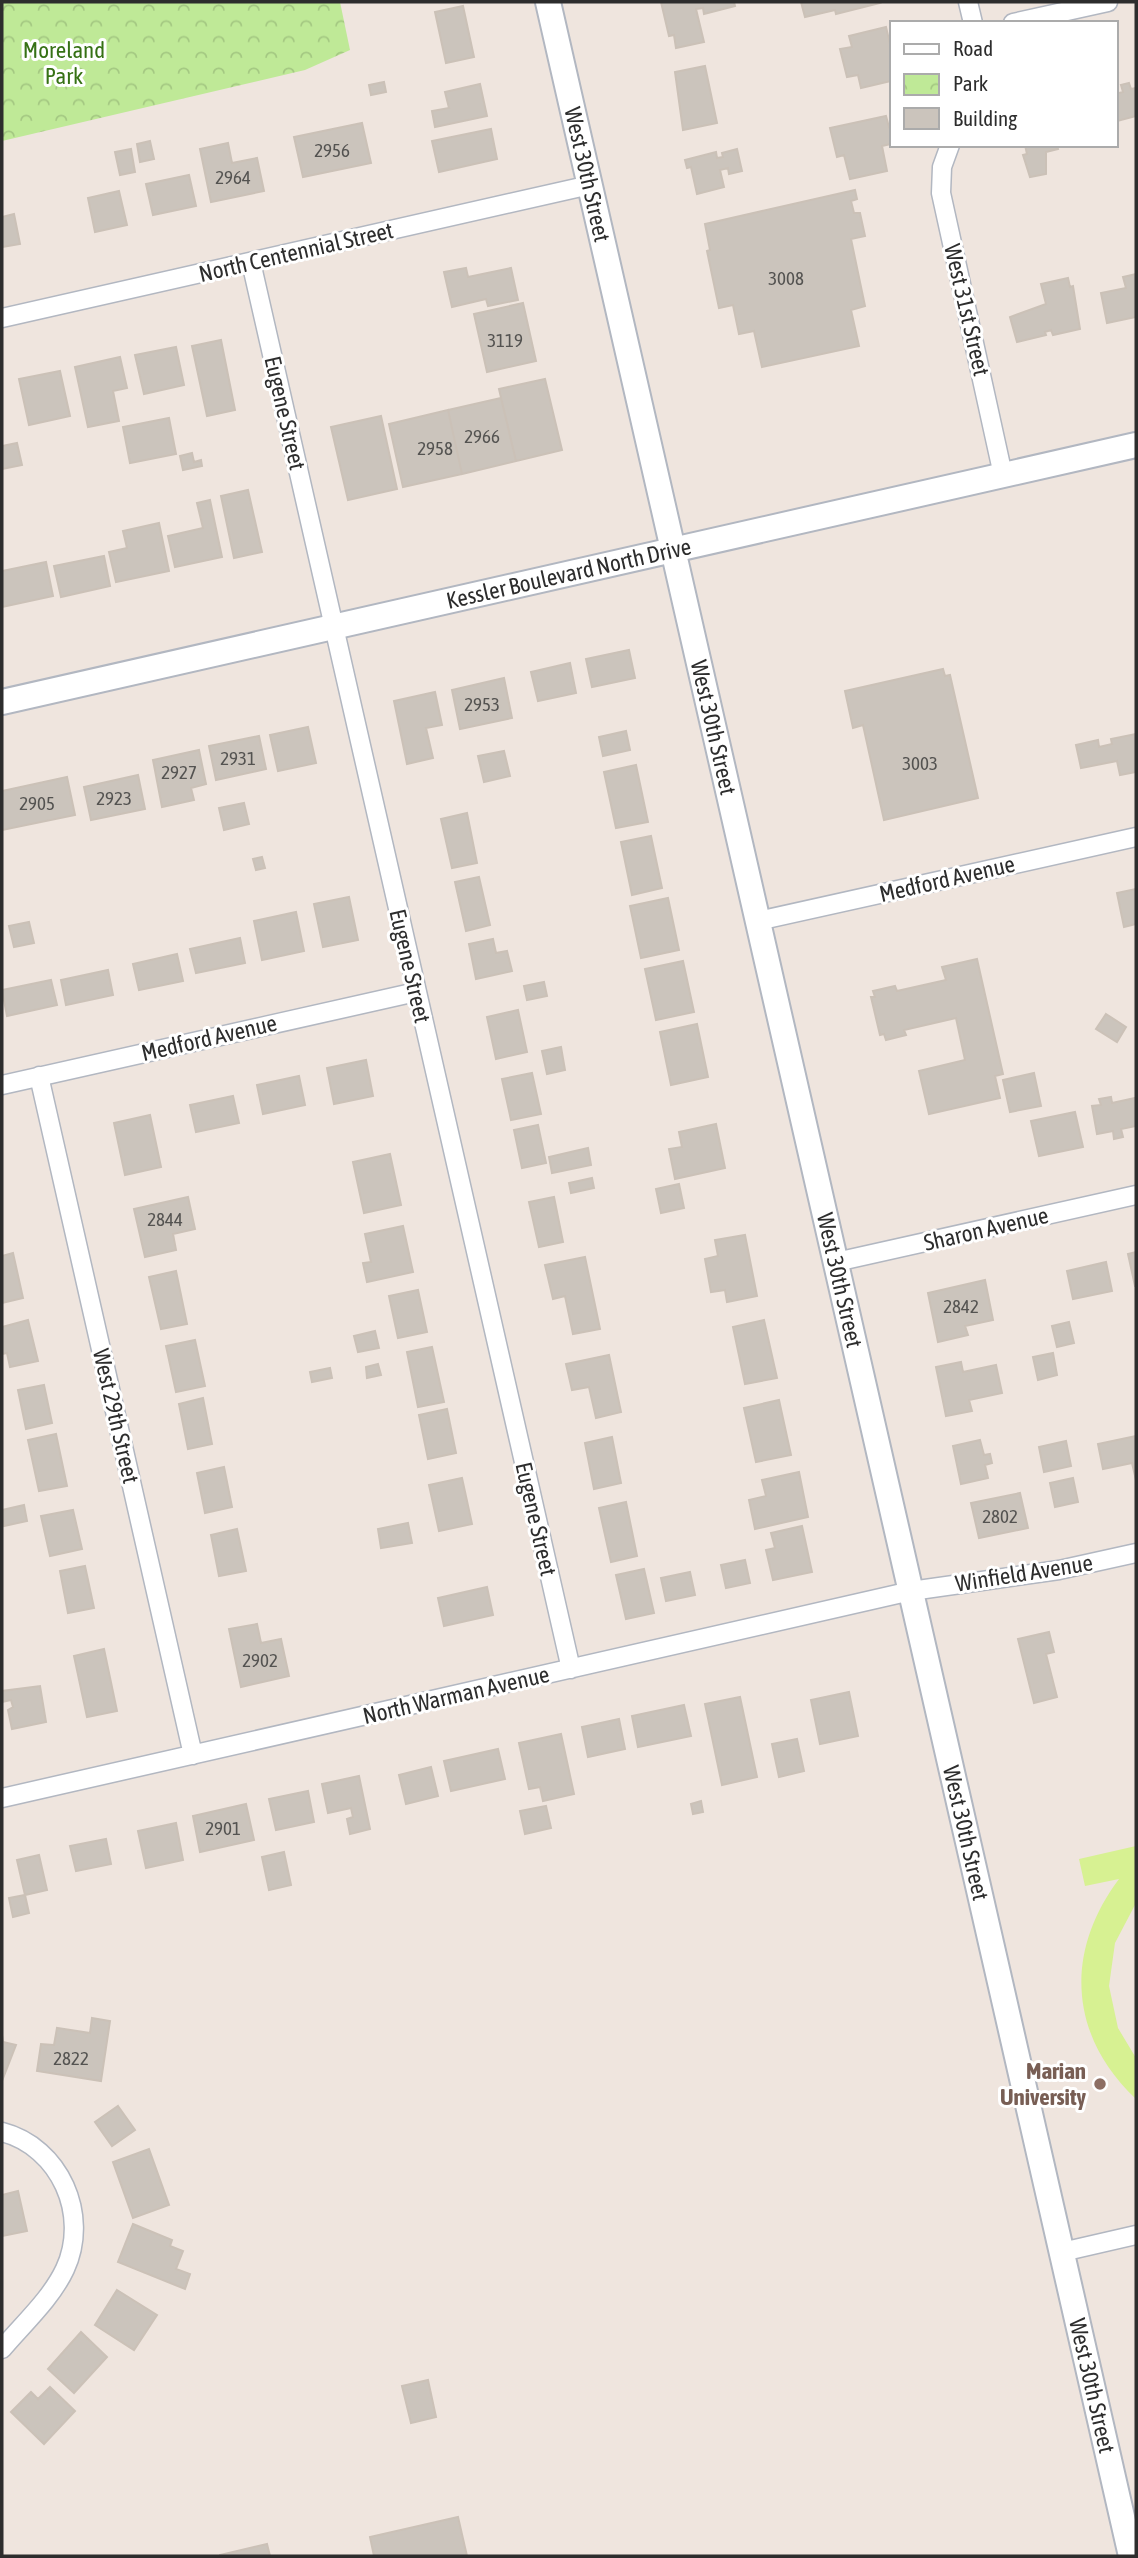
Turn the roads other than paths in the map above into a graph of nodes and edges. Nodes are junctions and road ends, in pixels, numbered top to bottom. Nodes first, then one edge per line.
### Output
1 (548, 2) edge
2 (968, 2) edge
3 (1108, 2) edge
4 (973, 21) edge
5 (1022, 21) edge
6 (949, 147) edge
7 (590, 186) junction
8 (251, 262) junction
9 (2, 318) edge
10 (1136, 445) edge
11 (1003, 475) junction
12 (673, 551) junction
13 (334, 627) junction
14 (2, 702) edge
15 (1136, 837) edge
16 (758, 922) junction
17 (416, 992) junction
18 (39, 1076) junction
19 (2, 1085) edge
20 (1136, 1195) edge
21 (836, 1262) junction
22 (1136, 1553) edge
23 (911, 1591) junction
24 (570, 1670) junction
25 (193, 1755) junction
26 (2, 1798) edge
27 (2, 2132) edge
28 (1136, 2235) edge
29 (1062, 2252) junction
30 (2, 2348) edge
31 (1131, 2556) edge

1 - 7 main road, West 30th Street
2 - 4 street
3 - 5 street
6 - 11 street, West 31st Street
7 - 8 street, North Centennial Street
7 - 12 main road, West 30th Street
8 - 9 street, North Centennial Street
8 - 13 street, Eugene Street
10 - 11 main road, Kessler Boulevard North Drive
11 - 12 main road, Kessler Boulevard North Drive
12 - 13 main road, Kessler Boulevard North Drive
12 - 16 main road, West 30th Street
13 - 14 main road, Kessler Boulevard North Drive
13 - 17 street, Eugene Street
15 - 16 street, Medford Avenue
16 - 21 main road, West 30th Street
17 - 18 street, Medford Avenue
17 - 24 street, Eugene Street
18 - 19 street, Medford Avenue
18 - 25 street, West 29th Street
20 - 21 street, Sharon Avenue
21 - 23 main road, West 30th Street
22 - 23 street, Winfield Avenue
23 - 24 street, North Warman Avenue
23 - 29 main road, West 30th Street
24 - 25 street, North Warman Avenue
25 - 26 street, North Warman Avenue
27 - 30 street
28 - 29 street
29 - 31 main road, West 30th Street

